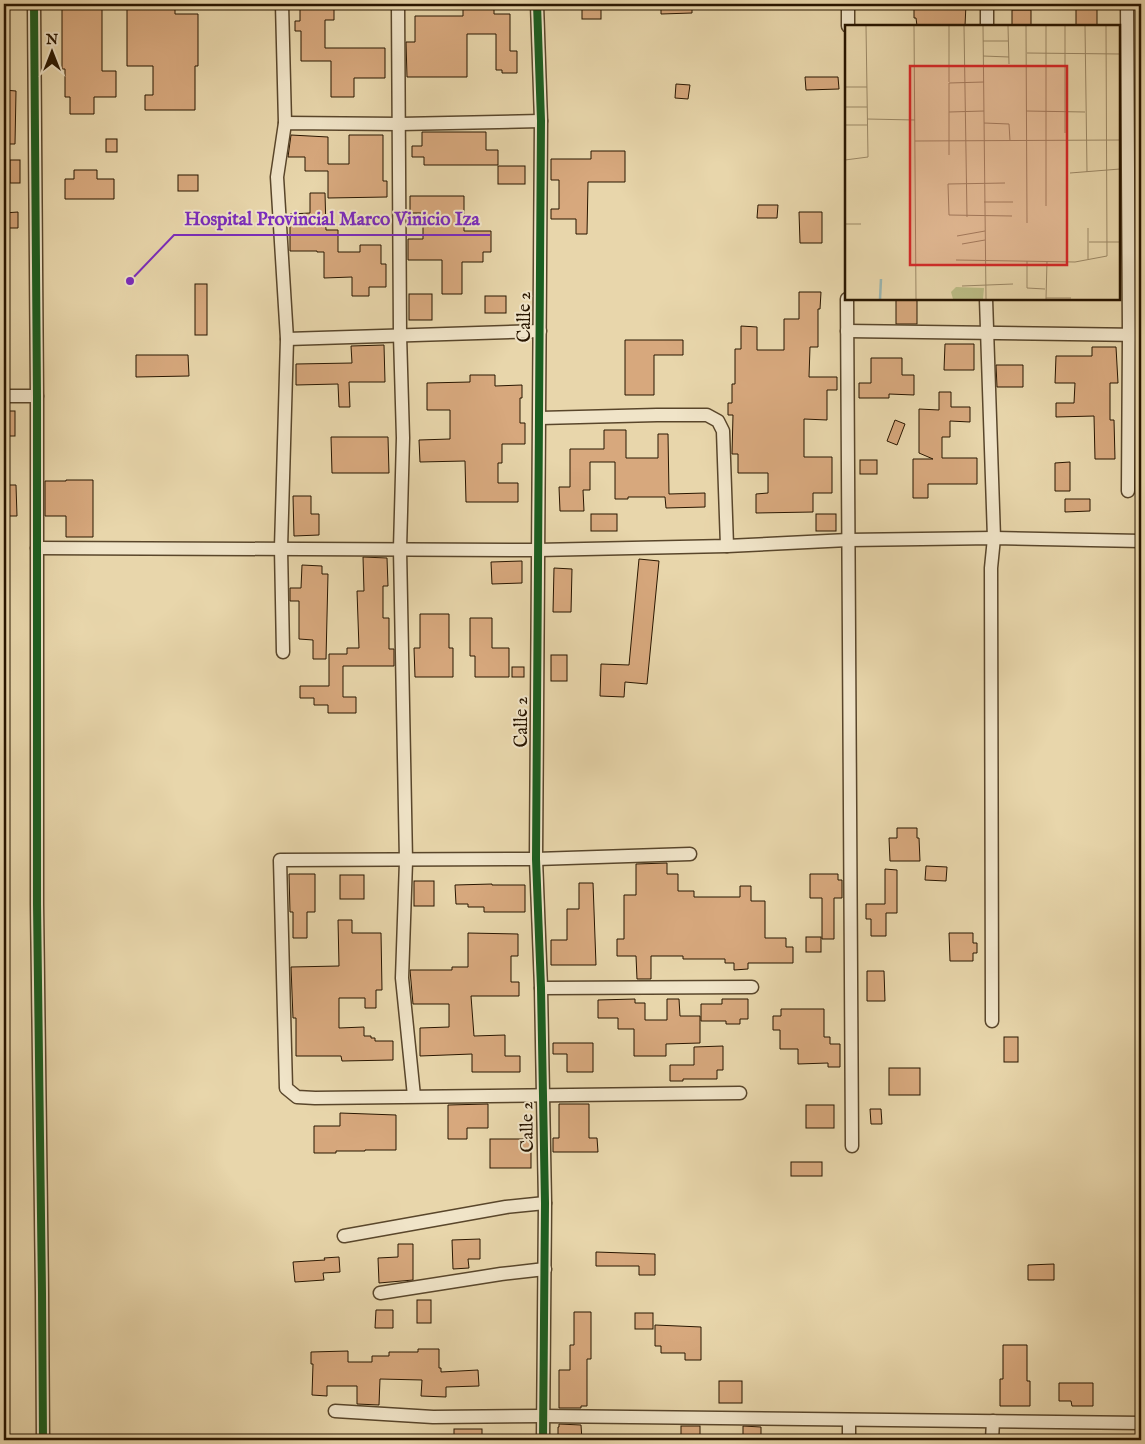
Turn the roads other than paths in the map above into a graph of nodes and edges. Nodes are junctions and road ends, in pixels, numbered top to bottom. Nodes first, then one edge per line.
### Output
1 (34, 4) edge
2 (282, 4) edge
3 (398, 4) edge
4 (537, 4) edge
5 (848, 4) edge
6 (987, 4) edge
7 (1127, 4) edge
8 (848, 25) edge
9 (987, 25) edge
10 (541, 121) junction
11 (285, 123) junction
12 (400, 124) junction
13 (848, 300) edge
14 (986, 300) edge
15 (540, 331) junction
16 (847, 331) junction
17 (986, 332) junction
18 (1135, 335) edge
19 (400, 336) junction
20 (287, 339) junction
21 (4, 396) edge
22 (37, 396) junction
23 (540, 418) junction
24 (1128, 491) dead end
25 (994, 538) junction
26 (848, 540) junction
27 (1141, 541) edge
28 (727, 546) junction
29 (37, 548) junction
30 (281, 548) junction
31 (400, 549) junction
32 (537, 550) junction
33 (283, 652) dead end
34 (690, 854) dead end
35 (536, 859) junction
36 (406, 860) junction
37 (752, 987) dead end
38 (541, 988) junction
39 (992, 1021) dead end
40 (740, 1093) dead end
41 (542, 1095) junction
42 (414, 1096) junction
43 (852, 1146) dead end
44 (545, 1203) junction
45 (344, 1236) dead end
46 (545, 1269) junction
47 (380, 1293) dead end
48 (335, 1411) dead end
49 (543, 1416) junction
50 (849, 1420) junction
51 (993, 1421) junction
52 (1141, 1423) edge
53 (43, 1440) edge
54 (543, 1440) edge
55 (849, 1440) edge
56 (992, 1440) edge

1 - 22 street
2 - 11 street
3 - 12 street
4 - 10 street, Calle 2
5 - 8 street
6 - 9 street
7 - 18 street
10 - 12 street
10 - 15 street, Calle 2
11 - 12 street
11 - 20 street
12 - 19 street
13 - 16 street
14 - 17 street
15 - 19 street
15 - 23 street, Calle 2
16 - 17 street
16 - 26 street
17 - 18 street
17 - 25 street
18 - 24 street
19 - 20 street
19 - 31 street
20 - 30 street
21 - 22 street
22 - 29 street
23 - 28 street
23 - 32 street, Calle 2
25 - 26 street
25 - 27 street
25 - 39 street
26 - 28 street
26 - 43 street
28 - 32 street
29 - 30 street
29 - 53 street
30 - 31 street
30 - 33 street
31 - 32 street
31 - 36 street
32 - 35 street, Calle 2
34 - 35 street
35 - 36 street
35 - 38 street, Calle 2
36 - 42 street
36 - 42 street
37 - 38 street
38 - 41 street, Calle 2
40 - 41 street
41 - 42 street
41 - 44 street, Calle 2
44 - 45 street
44 - 46 street, Calle 2
46 - 47 street
46 - 49 street, Calle 2
48 - 49 street
49 - 50 street
49 - 54 street, Calle 2
50 - 51 street
50 - 55 street
51 - 52 street
51 - 56 street

